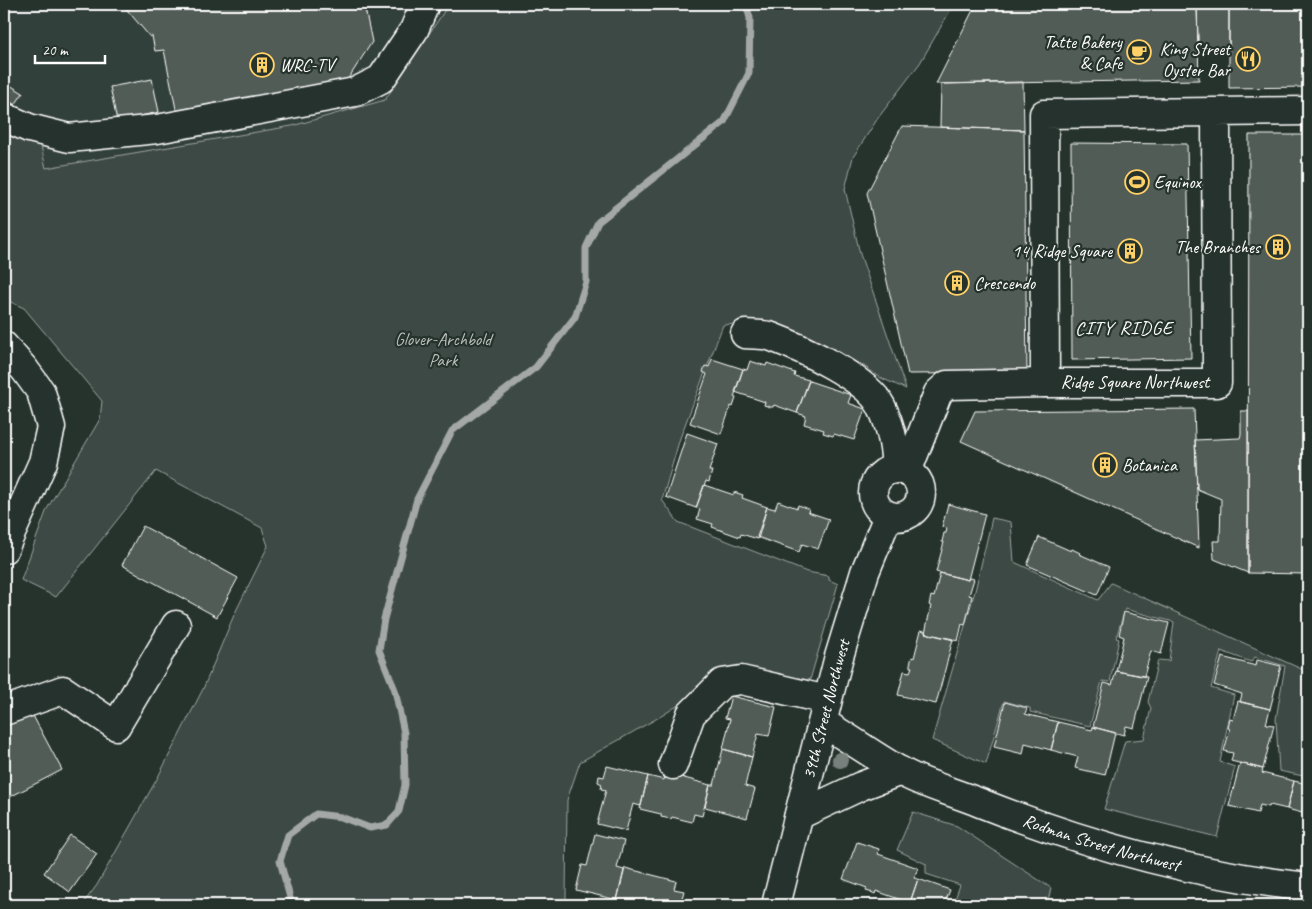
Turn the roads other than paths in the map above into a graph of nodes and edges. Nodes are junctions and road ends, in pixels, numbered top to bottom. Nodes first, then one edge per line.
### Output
1 (424, 4) edge
2 (1308, 111) edge
3 (1216, 113) junction
4 (4, 117) edge
5 (745, 334) dead end
6 (4, 346) edge
7 (1045, 383) junction
8 (901, 471) junction
9 (888, 516) junction
10 (4, 549) edge
11 (176, 625) dead end
12 (4, 711) edge
13 (825, 711) junction
14 (672, 765) dead end
15 (901, 772) junction
16 (799, 815) junction
17 (1308, 887) edge
18 (776, 905) edge

1 - 4 street
2 - 3 street, Ridge Square Northwest
3 - 7 street, Ridge Square Northwest
3 - 7 street, Ridge Square Northwest
5 - 8 street
6 - 10 street
7 - 8 street
8 - 9 street
8 - 9 street
9 - 13 street, 39th Street Northwest
11 - 12 street
13 - 14 street, Rodman Street Northwest
13 - 15 street, Rodman Street Northwest
13 - 16 street, 39th Street Northwest
15 - 16 street
15 - 17 street, Rodman Street Northwest
16 - 18 street, 39th Street Northwest

